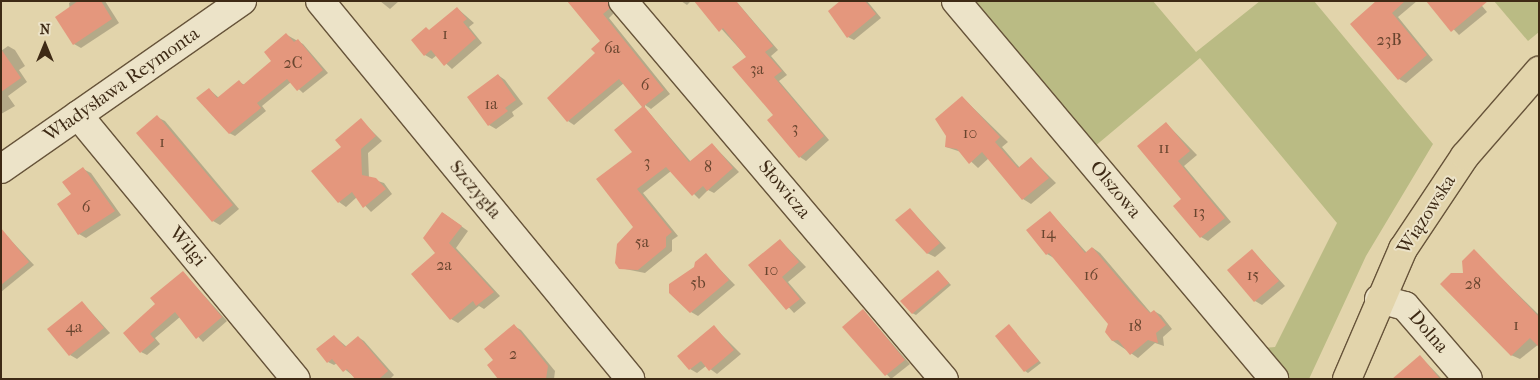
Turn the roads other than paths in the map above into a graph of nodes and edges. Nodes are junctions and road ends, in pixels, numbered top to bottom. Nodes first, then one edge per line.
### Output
1 (242, 1) edge
2 (320, 1) edge
3 (623, 1) edge
4 (956, 1) edge
5 (1539, 71) edge
6 (78, 116) junction
7 (1, 169) edge
8 (1379, 299) junction
9 (296, 379) edge
10 (631, 379) edge
11 (944, 379) edge
12 (1274, 379) edge
13 (1347, 379) edge
14 (1468, 379) edge

1 - 6 street, Władysława Reymonta
2 - 10 street, Szczygla
3 - 11 street, Słowicza
4 - 12 street, Olszowa
5 - 8 main road, Wiązowska
6 - 7 street, Władysława Reymonta
6 - 9 street, Wilgi
8 - 13 main road, Wiązowska
8 - 14 street, Dolna

